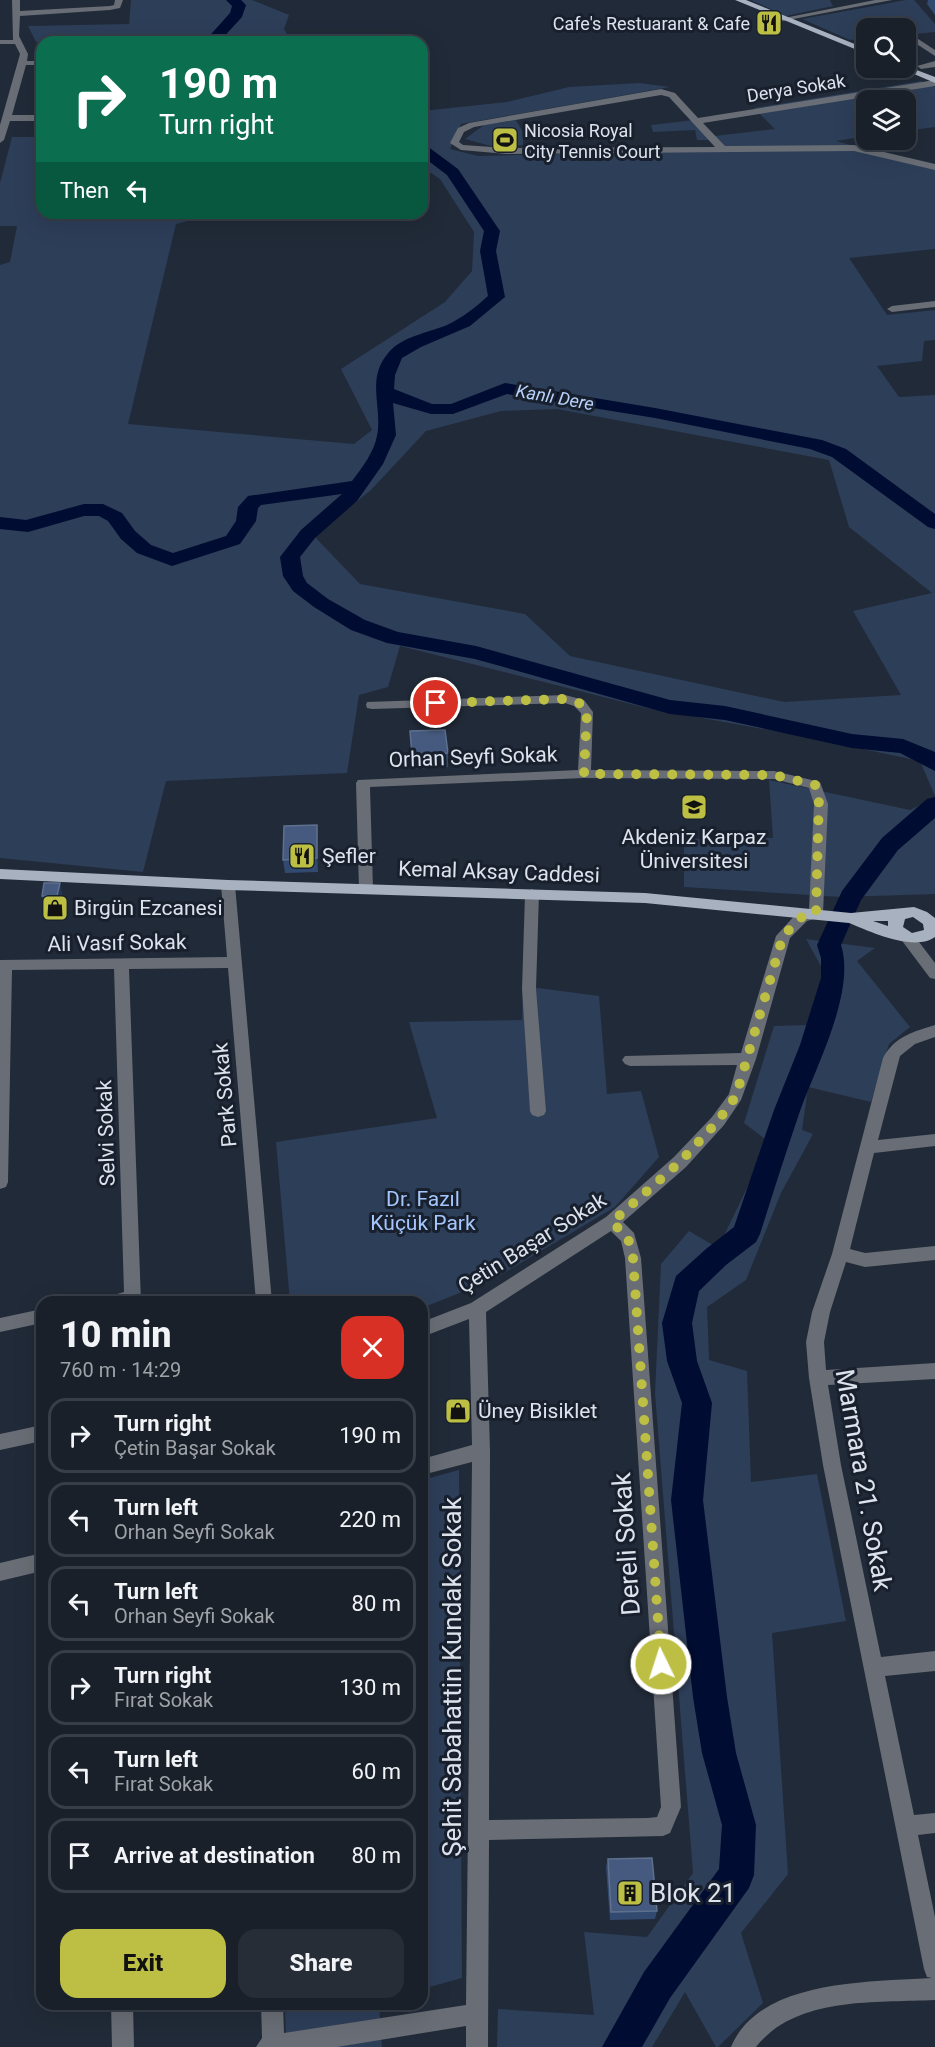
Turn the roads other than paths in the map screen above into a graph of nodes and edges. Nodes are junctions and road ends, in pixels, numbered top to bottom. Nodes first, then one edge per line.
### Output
1 (16, 0) edge
2 (120, 0) edge
3 (739, 0) edge
4 (833, 0) edge
5 (888, 0) edge
6 (840, 8) junction
7 (17, 14) junction
8 (783, 19) junction
9 (916, 40) edge
10 (0, 42) edge
11 (18, 42) junction
12 (856, 48) edge
13 (935, 54) edge
14 (23, 63) junction
15 (36, 63) edge
16 (935, 64) edge
17 (921, 66) dead end
18 (916, 73) edge
19 (935, 81) edge
20 (7, 118) junction
21 (36, 118) edge
22 (698, 121) junction
23 (0, 140) edge
24 (722, 148) junction
25 (935, 167) edge
26 (935, 304) edge
27 (892, 309) dead end
28 (372, 705) dead end
29 (584, 774) junction
30 (0, 874) edge
31 (228, 885) junction
32 (366, 889) junction
33 (532, 894) junction
34 (935, 909) edge
35 (916, 912) junction
36 (816, 913) junction
37 (898, 915) junction
38 (851, 918) junction
39 (932, 932) edge
40 (905, 936) junction
41 (234, 962) junction
42 (121, 963) junction
43 (2, 965) edge
44 (933, 970) edge
45 (935, 1031) edge
46 (748, 1059) junction
47 (630, 1060) dead end
48 (538, 1111) dead end
49 (935, 1140) edge
50 (869, 1147) junction
51 (0, 1182) edge
52 (612, 1222) junction
53 (935, 1253) edge
54 (840, 1254) junction
55 (133, 1296) edge
56 (263, 1296) edge
57 (477, 1308) junction
58 (36, 1317) edge
59 (0, 1325) edge
60 (428, 1328) edge
61 (934, 1374) edge
62 (818, 1378) junction
63 (36, 1433) edge
64 (0, 1442) edge
65 (480, 1451) junction
66 (428, 1465) edge
67 (36, 1563) edge
68 (0, 1572) edge
69 (935, 1661) edge
70 (873, 1667) junction
71 (935, 1823) edge
72 (907, 1826) junction
73 (478, 1830) junction
74 (935, 1969) edge
75 (935, 1989) edge
76 (122, 2010) edge
77 (272, 2010) edge
78 (476, 2014) junction
79 (270, 2046) edge
80 (123, 2047) edge
81 (477, 2047) edge
82 (742, 2047) edge

1 - 7 street
2 - 7 street
3 - 8 main road
4 - 6 street
5 - 6 street
6 - 8 street
7 - 11 street
8 - 12 main road
9 - 13 street
10 - 11 street
11 - 14 street
14 - 15 street
14 - 20 street
16 - 17 street
18 - 19 main road
19 - 22 street, Derya Sokak
20 - 21 street
20 - 23 street
22 - 24 street
22 - 24 street
24 - 25 street
26 - 27 street
28 - 29 street
29 - 32 street, Orhan Seyfi Sokak
29 - 36 street, Orhan Seyfi Sokak
30 - 31 main road, Kemal Aksay Caddesi
31 - 32 main road, Kemal Aksay Caddesi
31 - 41 street, Park Sokak
32 - 33 main road, Kemal Aksay Caddesi
33 - 36 main road, Kemal Aksay Caddesi
33 - 48 street
34 - 35 main road
35 - 37 main road
35 - 39 main road
36 - 38 main road, Kemal Aksay Caddesi
36 - 46 street, Çetin Başar Sokak
37 - 38 main road, Kemal Aksay Caddesi
37 - 40 main road
38 - 40 main road, Kemal Aksay Caddesi
39 - 40 main road
39 - 44 street
40 - 44 street
41 - 42 street, Ali Vasıf Sokak
41 - 56 street, Park Sokak
42 - 43 street, Ali Vasıf Sokak
42 - 55 street, Selvi Sokak
43 - 51 street
45 - 50 street, Marmara 21. Sokak
46 - 47 street
46 - 52 street, Çetin Başar Sokak
49 - 50 street
50 - 54 street, Marmara 21. Sokak
52 - 57 street, Çetin Başar Sokak
52 - 73 street, Dereli Sokak
53 - 54 street
54 - 62 street, Marmara 21. Sokak
57 - 60 street, Çetin Başar Sokak
57 - 65 street, Şehit Sabahattin Kundak Sokak
58 - 59 street
61 - 62 street
62 - 70 street, Marmara 21. Sokak
63 - 64 street
65 - 66 street
65 - 73 street, Şehit Sabahattin Kundak Sokak
67 - 68 street
69 - 70 street
70 - 72 street, Marmara 21. Sokak
71 - 72 street
72 - 74 street, Marmara 21. Sokak
73 - 78 street, Şehit Sabahattin Kundak Sokak
75 - 82 street
76 - 80 street
77 - 79 street
78 - 79 street
78 - 81 street, Şehit Sabahattin Kundak Sokak

